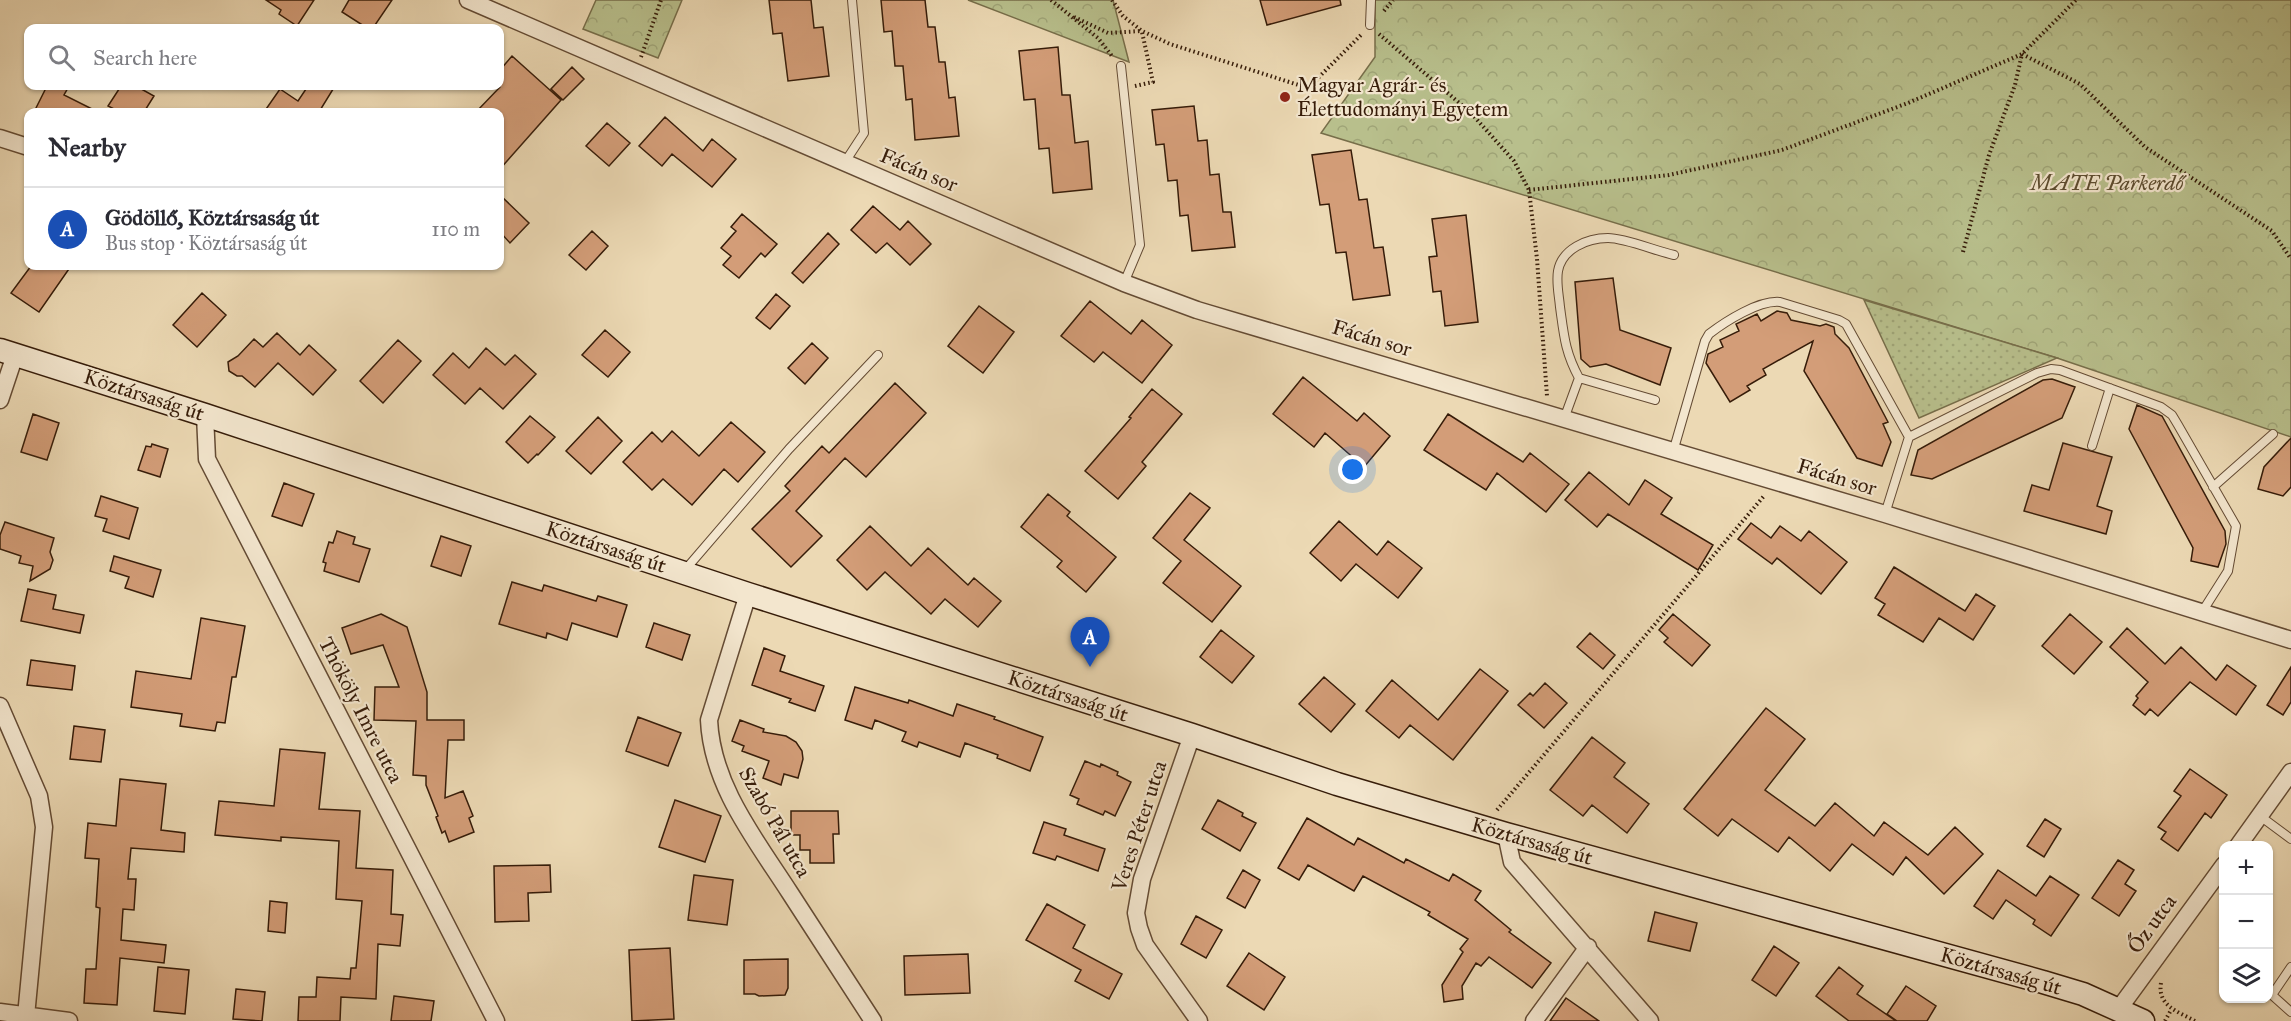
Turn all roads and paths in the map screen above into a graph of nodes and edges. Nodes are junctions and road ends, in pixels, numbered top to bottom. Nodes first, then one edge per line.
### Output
1 (468, 0) edge
2 (661, 0) edge
3 (852, 0) edge
4 (1051, 0) edge
5 (1112, 0) edge
6 (1371, 0) edge
7 (2076, 0) edge
8 (1066, 13) junction
9 (1370, 25) junction
10 (1142, 31) junction
11 (2022, 54) junction
12 (1121, 66) joint
13 (635, 72) junction
14 (1153, 82) dead end
15 (0, 138) edge
16 (24, 146) edge
17 (845, 162) junction
18 (1529, 190) junction
19 (1963, 252) dead end
20 (1674, 255) dead end
21 (2291, 259) edge
22 (1124, 283) junction
23 (7, 352) edge
24 (878, 355) dead end
25 (1579, 378) junction
26 (2110, 388) junction
27 (0, 400) edge
28 (1655, 400) dead end
29 (1548, 414) junction
30 (206, 415) junction
31 (1564, 419) junction
32 (2273, 434) dead end
33 (1909, 436) junction
34 (2092, 446) dead end
35 (1673, 452) junction
36 (1776, 482) junction
37 (2213, 487) junction
38 (1885, 514) junction
39 (683, 573) junction
40 (748, 594) junction
41 (2202, 612) junction
42 (2291, 640) edge
43 (0, 706) edge
44 (1192, 735) junction
45 (2291, 772) edge
46 (2260, 816) junction
47 (1482, 827) junction
48 (1506, 834) junction
49 (2291, 839) edge
50 (2242, 841) edge
51 (2219, 871) edge
52 (1588, 947) junction
53 (2291, 967) edge
54 (2162, 979) dead end
55 (2118, 1010) junction
56 (2171, 1010) junction
57 (0, 1012) edge
58 (2291, 1012) edge
59 (26, 1016) junction
60 (69, 1021) edge
61 (496, 1021) edge
62 (873, 1021) edge
63 (1199, 1021) edge
64 (1534, 1021) edge
65 (1650, 1021) edge
66 (2143, 1021) edge
67 (2165, 1021) edge
68 (2195, 1021) edge

1 - 13 street, Fácán sor
2 - 13 path
3 - 17 lane
4 - 8 path
5 - 10 path
6 - 9 lane
7 - 11 path
8 - 10 path
8 - 12 path
9 - 10 path
9 - 18 path
10 - 14 path
11 - 18 path
11 - 19 path
11 - 21 path
12 - 22 lane
13 - 17 street, Fácán sor
15 - 16 street
17 - 22 street, Fácán sor
18 - 29 path
20 - 25 lane
22 - 29 street, Fácán sor
23 - 27 street
23 - 30 main road, Köztársaság út
24 - 39 lane
25 - 28 lane
25 - 31 lane
26 - 33 lane
26 - 34 lane
26 - 37 lane
29 - 31 street, Fácán sor
30 - 39 main road, Köztársaság út
30 - 61 street, Thököly Imre utca
31 - 35 street, Fácán sor
32 - 37 lane
33 - 35 lane
33 - 38 lane
35 - 36 street, Fácán sor
36 - 38 street, Fácán sor
36 - 47 path
37 - 41 lane
38 - 41 street, Fácán sor
39 - 40 main road, Köztársaság út
40 - 44 main road, Köztársaság út
40 - 62 street, Szabó Pál utca
41 - 42 street, Fácán sor
43 - 59 street
44 - 47 main road, Köztársaság út
44 - 63 street, Veres Péter utca
45 - 46 street
46 - 49 lane
46 - 50 street
47 - 48 main road, Köztársaság út
48 - 52 street
48 - 55 main road, Köztársaság út
51 - 55 street, Őz utca
52 - 64 street
52 - 65 street
53 - 58 lane
54 - 56 path
55 - 66 main road, Köztársaság út
56 - 67 path
56 - 68 path
57 - 59 street
59 - 60 street

